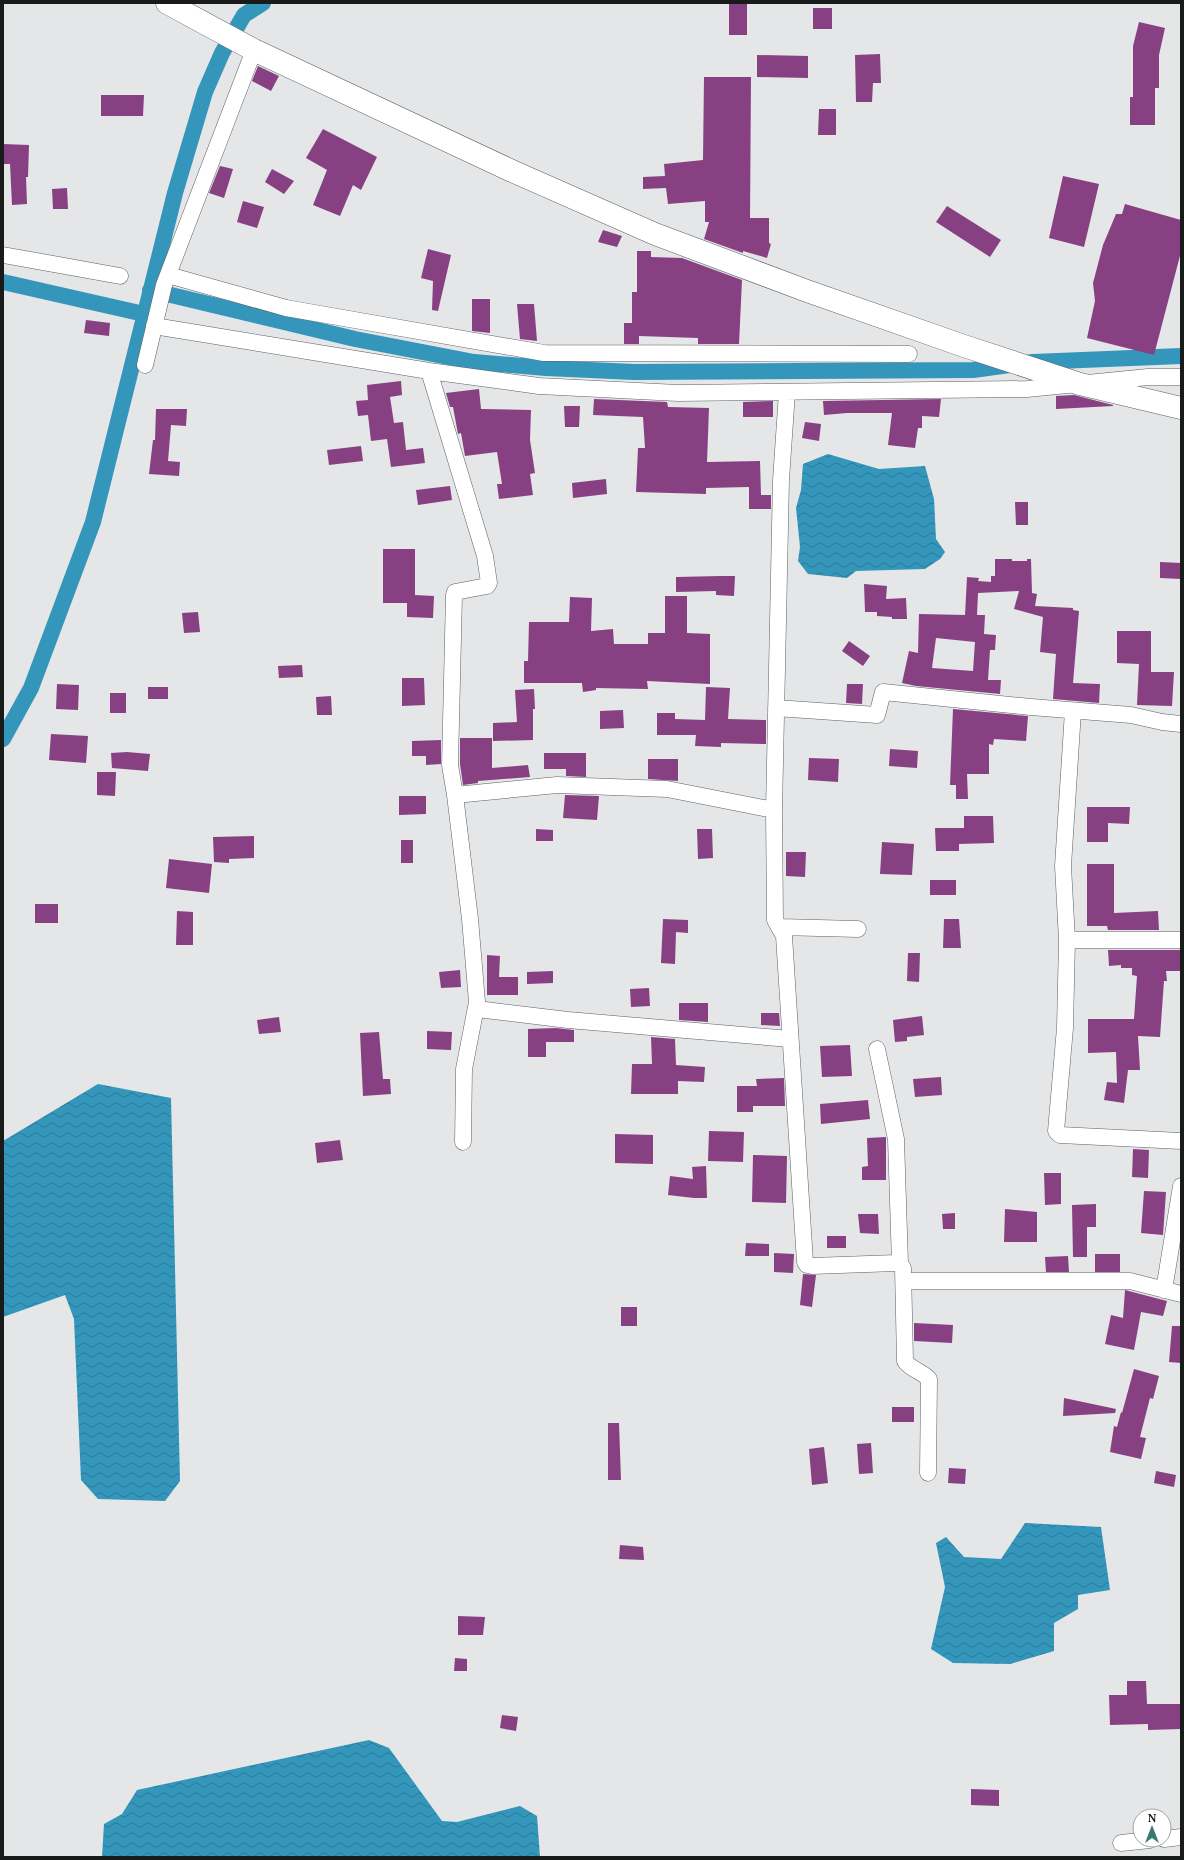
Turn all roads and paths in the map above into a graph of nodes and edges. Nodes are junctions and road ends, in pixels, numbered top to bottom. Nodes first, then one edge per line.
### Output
1 (167, 3) edge
2 (249, 48) junction
3 (3, 255) edge
4 (120, 276) dead end
5 (166, 280) junction
6 (155, 320) junction
7 (909, 354) dead end
8 (145, 365) dead end
9 (429, 371) junction
10 (1181, 377) edge
11 (1080, 384) junction
12 (787, 392) junction
13 (1181, 408) edge
14 (776, 708) junction
15 (1073, 711) junction
16 (1181, 724) edge
17 (456, 795) junction
18 (774, 810) junction
19 (779, 927) junction
20 (858, 929) dead end
21 (1067, 940) junction
22 (1181, 940) edge
23 (477, 1009) junction
24 (790, 1039) junction
25 (878, 1049) dead end
26 (1181, 1141) edge
27 (463, 1142) dead end
28 (1181, 1186) edge
29 (900, 1264) junction
30 (904, 1281) junction
31 (1164, 1290) junction
32 (1181, 1294) edge
33 (928, 1473) dead end
34 (1132, 1842) edge
35 (1121, 1843) dead end

1 - 2 street
2 - 5 street
2 - 11 street
3 - 4 street
5 - 6 street
5 - 7 street
6 - 8 street
6 - 9 street
9 - 12 street
9 - 17 street
10 - 11 street
11 - 12 street
11 - 13 street
12 - 14 street
14 - 15 street
14 - 18 street
15 - 16 street
15 - 21 street
17 - 18 street
17 - 23 street
18 - 19 street
19 - 20 street
19 - 24 street
21 - 22 street
21 - 26 street
23 - 24 street
23 - 27 street
24 - 29 street
25 - 29 street
28 - 31 street
29 - 30 street
30 - 31 street
30 - 33 street
31 - 32 street
34 - 35 street

